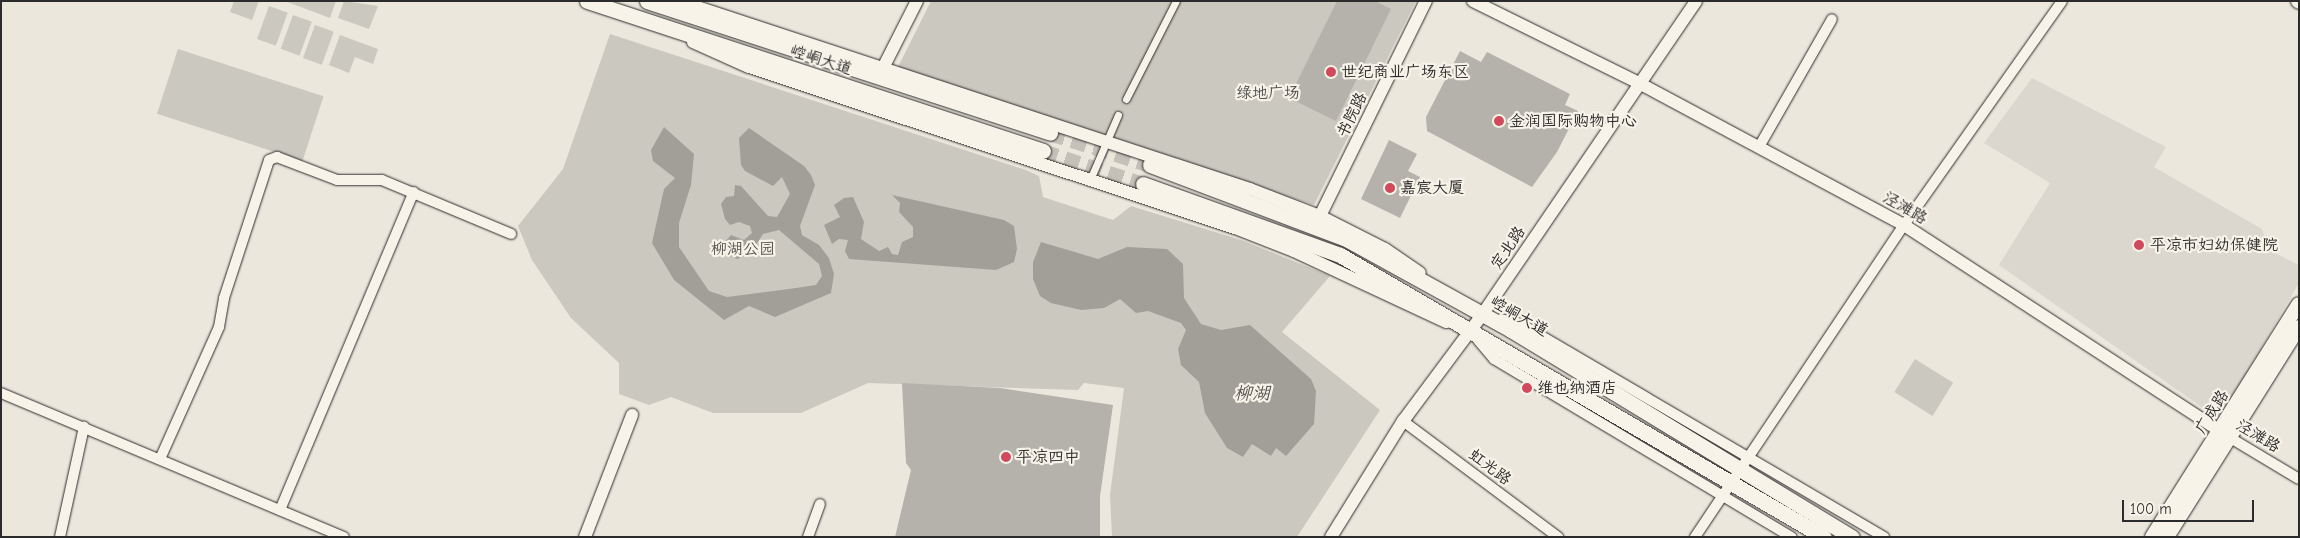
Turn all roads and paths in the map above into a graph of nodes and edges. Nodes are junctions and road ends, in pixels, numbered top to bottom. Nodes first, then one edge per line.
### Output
1 (587, 1) edge
2 (917, 1) edge
3 (1176, 1) edge
4 (1426, 1) edge
5 (1473, 1) edge
6 (1696, 1) edge
7 (2062, 1) edge
8 (651, 2) edge
9 (1832, 19) dead end
10 (644, 20) junction
11 (882, 70) junction
12 (1639, 83) junction
13 (1126, 99) dead end
14 (1118, 115) dead end
15 (1050, 133) tunnel mouth
16 (1103, 144) junction
17 (1759, 147) junction
18 (1043, 151) tunnel mouth
19 (1150, 165) tunnel mouth
20 (1089, 182) junction
21 (1142, 184) tunnel mouth
22 (414, 192) junction
23 (1320, 216) junction
24 (1904, 225) junction
25 (511, 234) dead end
26 (2299, 304) edge
27 (1482, 315) junction
28 (2299, 327) edge
29 (1471, 331) junction
30 (1, 393) edge
31 (632, 415) dead end
32 (1403, 421) junction
33 (84, 427) junction
34 (2225, 435) junction
35 (1749, 457) junction
36 (160, 459) junction
37 (1735, 477) junction
38 (2299, 479) edge
39 (1723, 496) junction
40 (820, 504) dead end
41 (280, 510) junction
42 (60, 537) edge
43 (344, 537) edge
44 (585, 537) edge
45 (808, 537) edge
46 (1331, 537) edge
47 (1558, 537) edge
48 (1695, 537) edge
49 (1792, 537) edge
50 (1824, 537) edge
51 (1852, 537) edge
52 (1884, 537) edge
53 (2152, 537) edge
54 (2167, 537) edge

1 - 10 main road, 崆峒大道
2 - 11 street
3 - 13 street
4 - 23 street, 书院路
5 - 12 street, 泾滩路
6 - 12 street, 定北路
7 - 24 street
8 - 10 street
8 - 11 street
8 - 15 main road, 崆峒大道
9 - 17 street
10 - 18 main road, 崆峒大道
10 - 20 street
11 - 16 street
12 - 17 street, 泾滩路
12 - 27 street, 定北路
14 - 16 street
16 - 20 street
16 - 23 street
17 - 24 street, 泾滩路
19 - 27 main road, 崆峒大道
20 - 29 street
21 - 29 main road, 崆峒大道
22 - 25 street
22 - 36 street
22 - 41 street
23 - 27 street
24 - 34 street, 泾滩路
24 - 35 street
26 - 34 main road, 广成路
27 - 29 street, 定北路
27 - 35 street
27 - 37 main road, 崆峒大道
28 - 34 main road, 广成路
29 - 32 street, 定北路
29 - 37 main road, 崆峒大道
29 - 39 street
30 - 33 street
31 - 44 street
32 - 46 street, 定北路
32 - 47 street, 虹光路
33 - 36 street
33 - 42 street
34 - 38 street, 泾滩路
34 - 53 main road, 广成路
34 - 54 main road, 广成路
35 - 37 street
35 - 52 street
36 - 41 street
37 - 39 street
37 - 50 main road, 崆峒大道
37 - 51 main road, 崆峒大道
39 - 48 street
39 - 49 street
40 - 45 street
41 - 43 street

